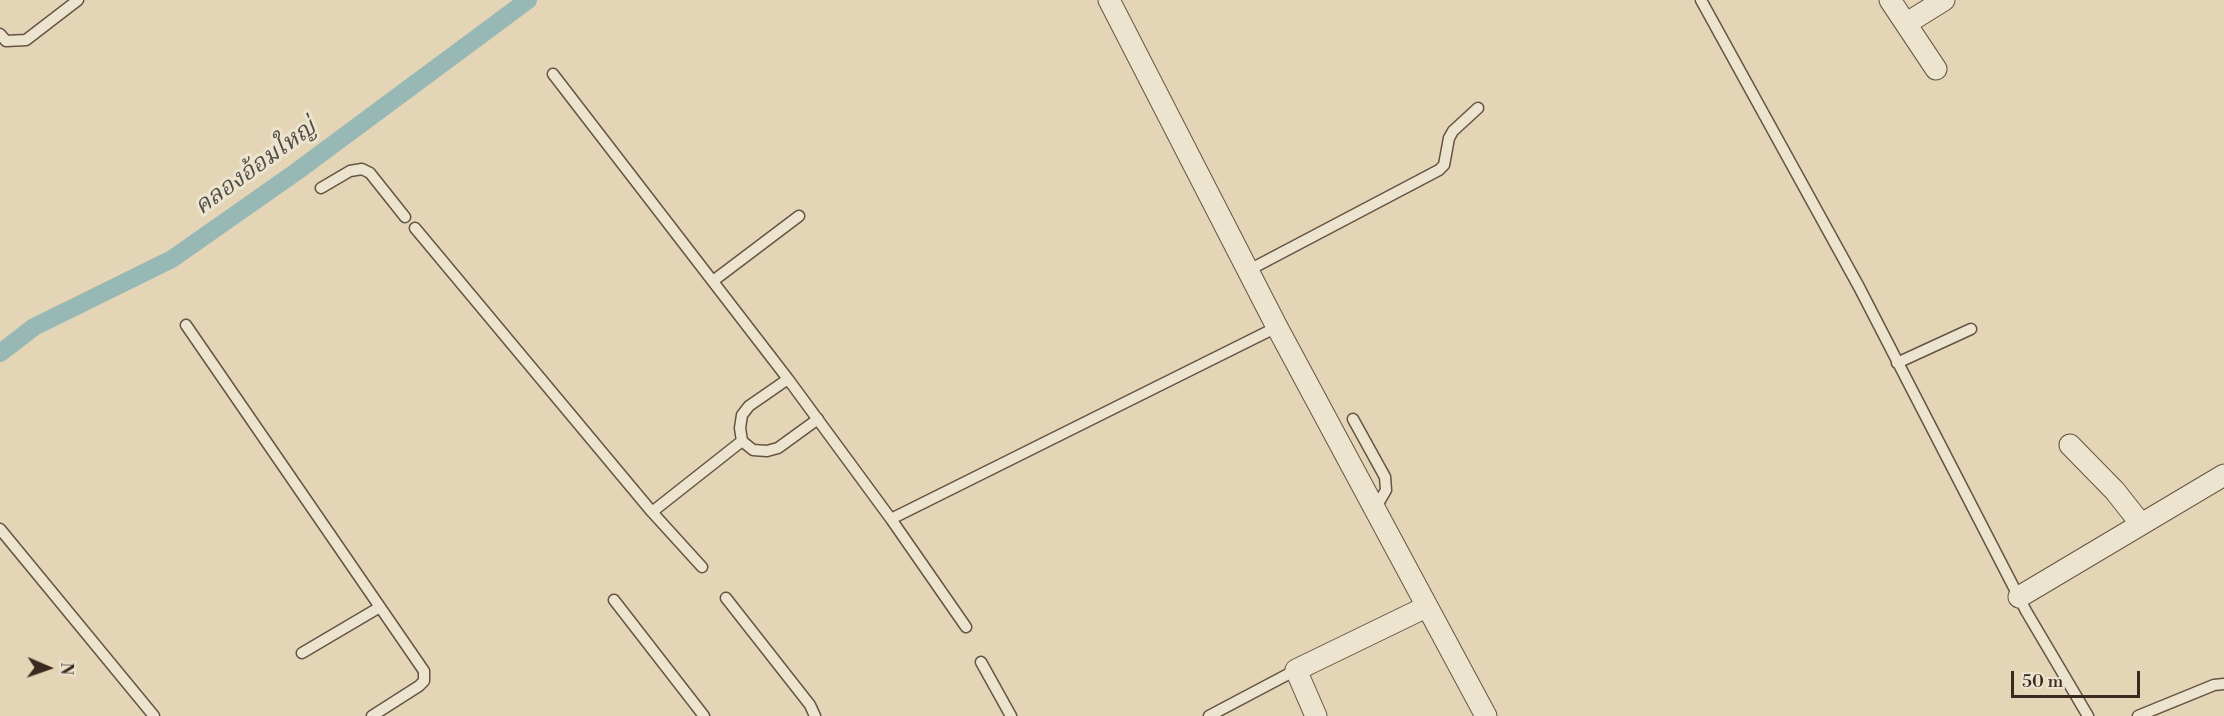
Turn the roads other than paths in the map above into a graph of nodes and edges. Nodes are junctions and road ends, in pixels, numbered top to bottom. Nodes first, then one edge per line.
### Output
1 (78, 0) edge
2 (1701, 0) edge
3 (1890, 0) edge
4 (1944, 0) edge
5 (1114, 1) edge
6 (1907, 23) junction
7 (0, 34) edge
8 (1936, 69) dead end
9 (553, 74) dead end
10 (1478, 108) dead end
11 (321, 188) dead end
12 (799, 216) dead end
13 (405, 217) dead end
14 (415, 228) dead end
15 (1249, 270) junction
16 (712, 281) junction
17 (186, 325) dead end
18 (1277, 327) junction
19 (1971, 329) dead end
20 (1897, 363) junction
21 (788, 379) junction
22 (818, 419) junction
23 (1353, 419) dead end
24 (742, 441) junction
25 (2070, 445) dead end
26 (2224, 475) edge
27 (1375, 510) junction
28 (652, 512) junction
29 (891, 519) junction
30 (2141, 524) junction
31 (0, 529) edge
32 (702, 567) dead end
33 (2019, 597) junction
34 (726, 598) dead end
35 (614, 600) dead end
36 (381, 607) junction
37 (1426, 607) junction
38 (966, 627) dead end
39 (302, 653) dead end
40 (981, 662) dead end
41 (1296, 670) junction
42 (2224, 684) edge
43 (154, 716) edge
44 (372, 716) edge
45 (704, 716) edge
46 (815, 716) edge
47 (1011, 716) edge
48 (1209, 716) edge
49 (1316, 716) edge
50 (1486, 716) edge
51 (2088, 716) edge
52 (2138, 716) edge

1 - 7 lane
2 - 20 lane
3 - 6 street
4 - 6 street
5 - 15 street
6 - 8 street
9 - 16 lane
10 - 15 lane
11 - 13 lane
12 - 16 lane
14 - 28 lane
15 - 18 street
16 - 21 lane
17 - 36 lane
18 - 27 street
18 - 29 lane
19 - 20 lane
20 - 33 lane
21 - 22 lane
21 - 24 lane
22 - 24 lane
22 - 29 lane
23 - 27 lane
24 - 28 lane
25 - 30 street
26 - 30 street
27 - 37 street
28 - 32 lane
29 - 38 lane
30 - 33 street
31 - 43 lane
33 - 51 lane
34 - 46 lane
35 - 45 lane
36 - 39 lane
36 - 44 lane
37 - 41 street
37 - 50 street
40 - 47 lane
41 - 48 lane
41 - 49 street
42 - 52 lane

